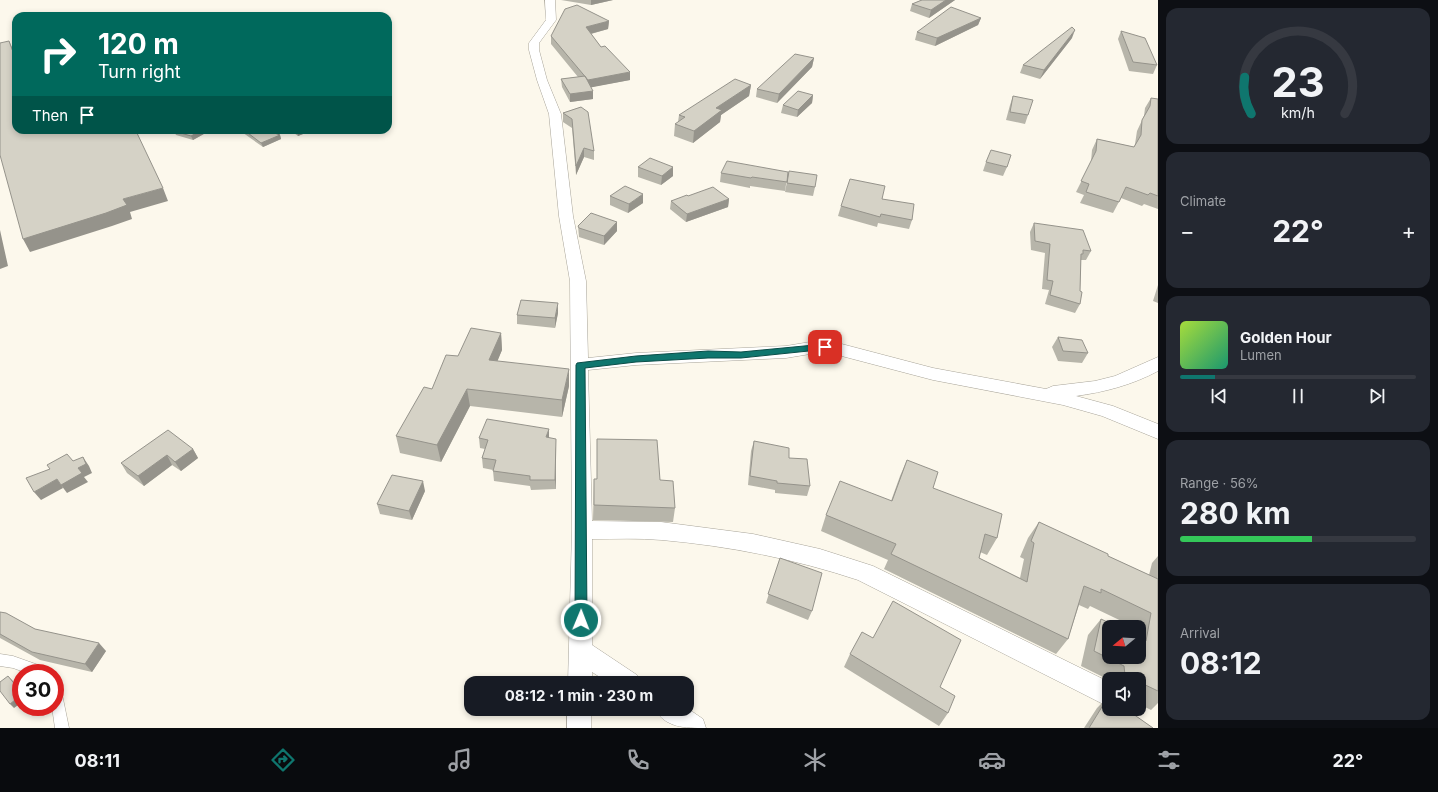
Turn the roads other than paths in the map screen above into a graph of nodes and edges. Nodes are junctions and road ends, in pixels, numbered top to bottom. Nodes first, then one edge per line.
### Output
1 (550, 0) edge
2 (1158, 363) edge
3 (580, 365) junction
4 (1037, 394) junction
5 (1158, 432) edge
6 (582, 530) junction
7 (581, 650) junction
8 (0, 660) edge
9 (19, 664) edge
10 (580, 676) edge
11 (619, 676) edge
12 (1102, 692) edge
13 (60, 716) edge
14 (579, 716) edge
15 (677, 716) edge
16 (62, 728) edge
17 (579, 728) edge
18 (694, 728) edge

1 - 3 street
2 - 4 street
3 - 4 street
3 - 6 street
4 - 5 street
6 - 7 street
6 - 12 street
7 - 10 street
7 - 11 street
8 - 9 lane
13 - 16 lane
14 - 17 street
15 - 18 street

